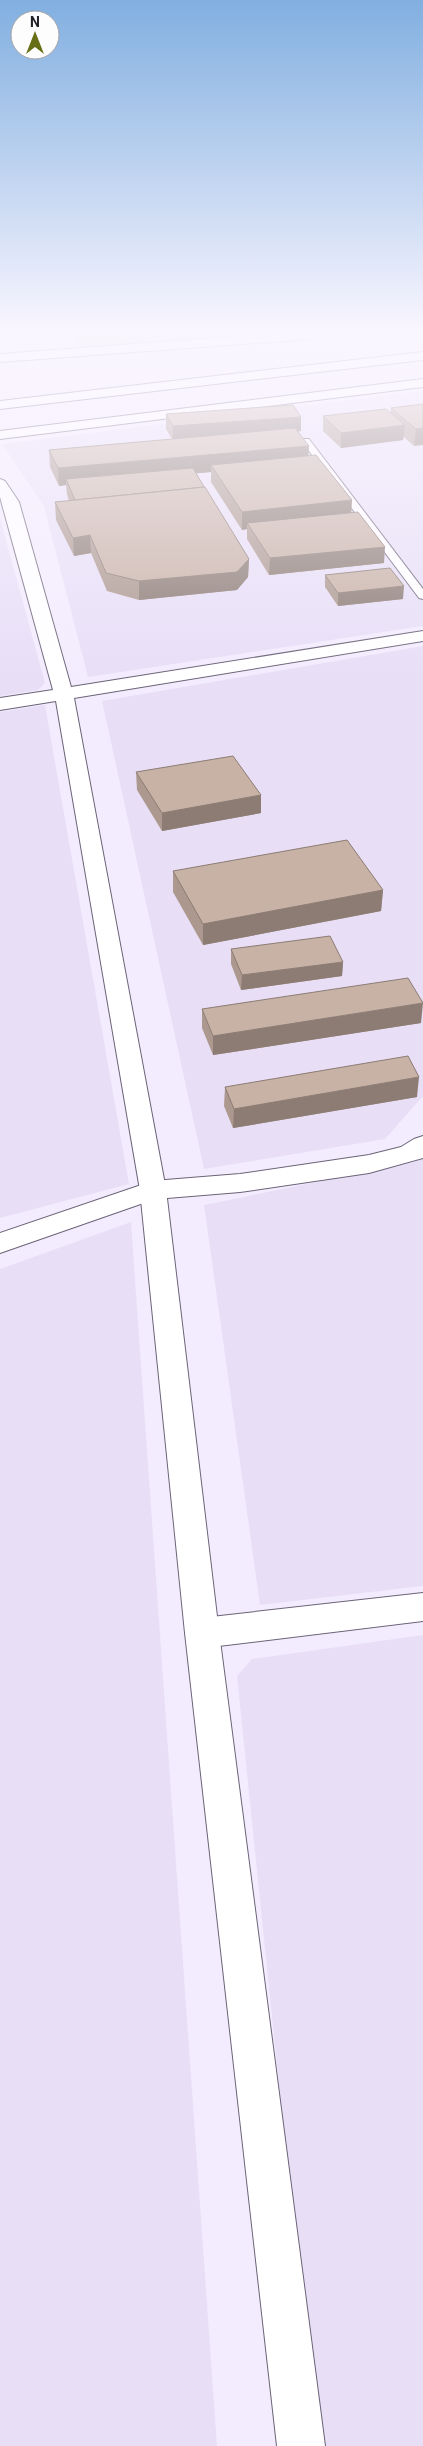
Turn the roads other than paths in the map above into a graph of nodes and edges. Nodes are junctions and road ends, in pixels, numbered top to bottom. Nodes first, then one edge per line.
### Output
1 (312, 449) edge
2 (0, 484) edge
3 (423, 596) edge
4 (423, 636) edge
5 (64, 694) junction
6 (0, 704) edge
7 (423, 1145) edge
8 (154, 1190) junction
9 (0, 1243) edge
10 (423, 1607) edge
11 (202, 1633) junction
12 (301, 2446) edge

1 - 3 lane
2 - 5 main road
4 - 5 main road
5 - 6 main road
5 - 8 main road
7 - 8 main road
8 - 9 main road
8 - 11 main road
10 - 11 main road
11 - 12 main road

